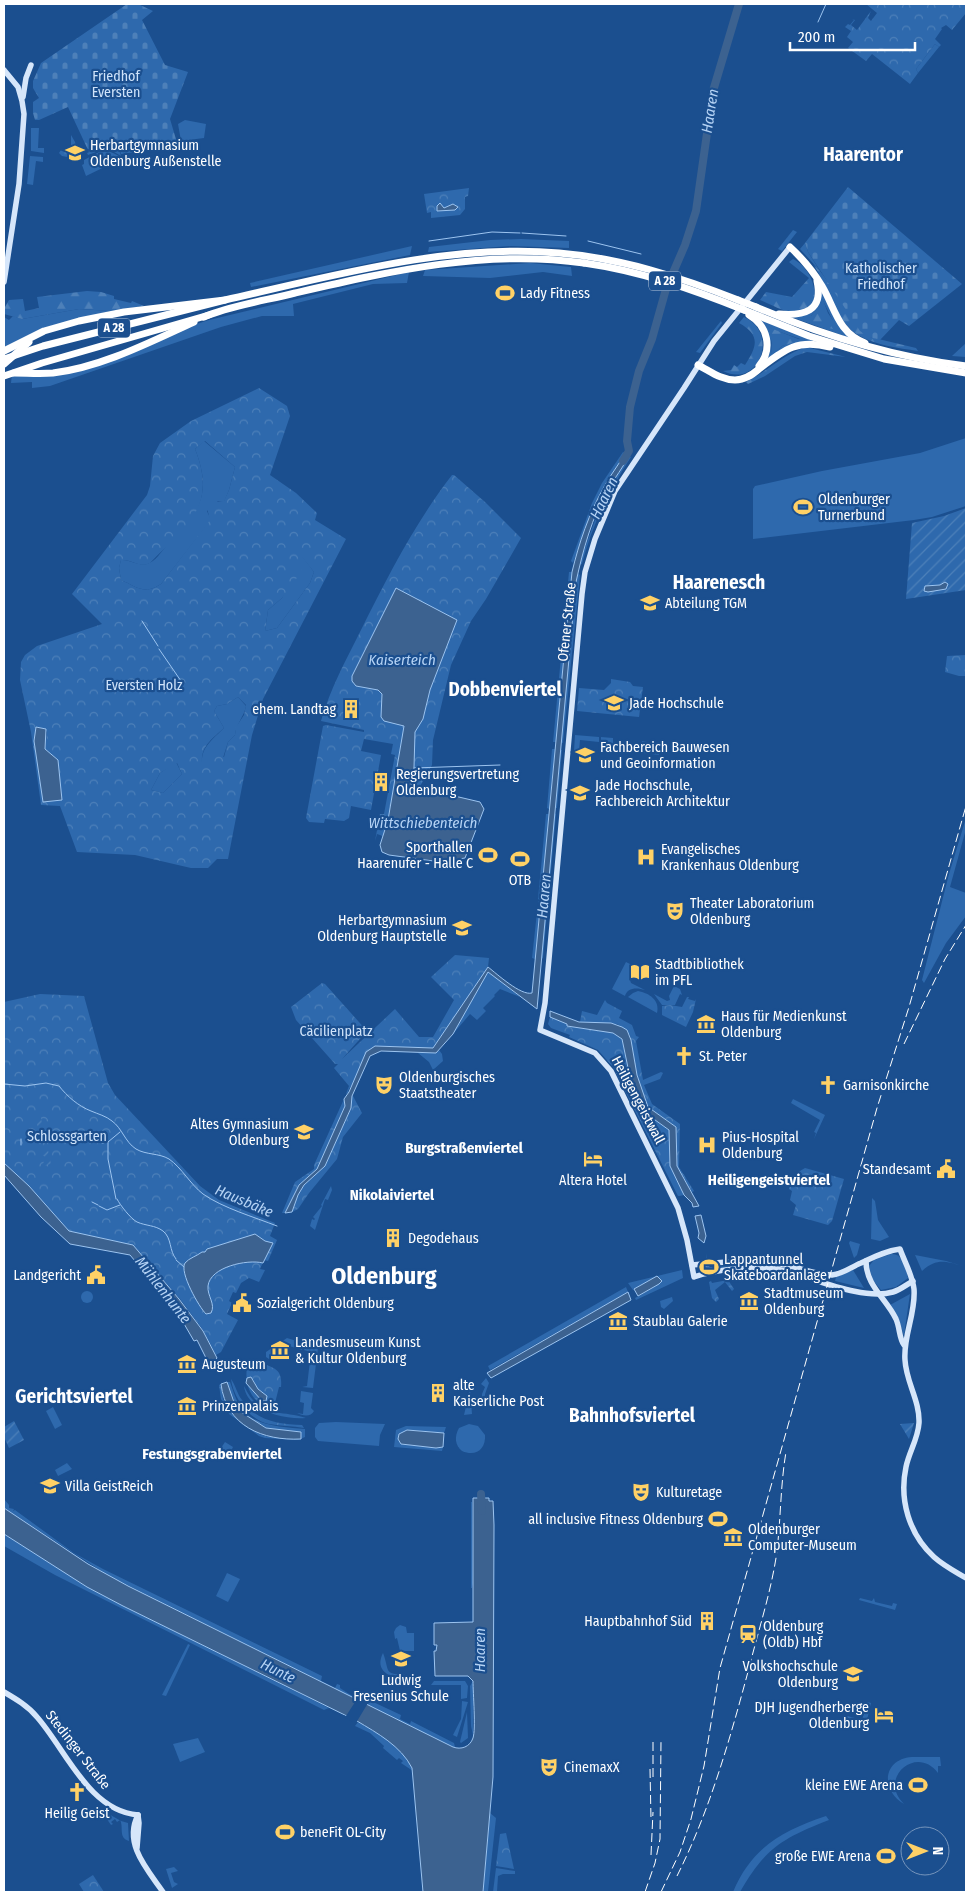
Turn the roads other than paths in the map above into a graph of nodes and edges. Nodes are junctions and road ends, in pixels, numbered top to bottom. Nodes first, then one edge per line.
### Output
1 (31, 65) dead end
2 (4, 70) edge
3 (26, 80) junction
4 (17, 84) junction
5 (22, 101) junction
6 (790, 248) joint
7 (568, 257) junction
8 (404, 266) junction
9 (816, 276) junction
10 (4, 282) edge
11 (225, 300) junction
12 (750, 311) junction
13 (772, 314) junction
14 (209, 315) junction
15 (34, 336) junction
16 (4, 351) edge
17 (882, 351) junction
18 (4, 359) edge
19 (884, 359) junction
20 (904, 360) junction
21 (4, 364) edge
22 (929, 364) junction
23 (698, 365) junction
24 (966, 366) edge
25 (753, 373) junction
26 (966, 373) edge
27 (4, 375) edge
28 (540, 1030) joint
29 (866, 1261) junction
30 (692, 1265) junction
31 (912, 1281) junction
32 (878, 1294) junction
33 (904, 1345) junction
34 (966, 1578) edge
35 (4, 1692) edge
36 (163, 1892) edge

1 - 3 main road
2 - 4 main road
3 - 4 main road
3 - 5 main road
4 - 5 main road
5 - 10 main road
6 - 9 highway
6 - 23 main road, Ofener Straße
7 - 8 highway, A 28
7 - 12 highway, A 28, bridge
7 - 12 highway, A 28, bridge
8 - 11 highway, A 28
8 - 14 highway, A 28
9 - 13 highway
9 - 17 highway
11 - 15 highway, bridge
11 - 18 highway, A 28, bridge
12 - 13 highway, A 28
12 - 19 highway, A 28
12 - 25 highway
13 - 17 highway, A 28
14 - 27 highway, A 28, bridge
14 - 27 highway, bridge
15 - 16 highway
15 - 21 highway
17 - 20 highway, A 28
19 - 20 highway, A 28
19 - 25 highway
20 - 22 highway, A 28
22 - 24 highway, A 28
22 - 26 highway, A 28
23 - 25 highway
23 - 28 main road, Ofener Straße
28 - 30 main road, Heiligengeistwall
29 - 30 main road
29 - 31 main road
29 - 32 main road
30 - 32 main road, Heiligengeistwall
31 - 32 main road
31 - 33 main road
32 - 33 main road
33 - 34 main road
35 - 36 main road, Stedinger Straße

